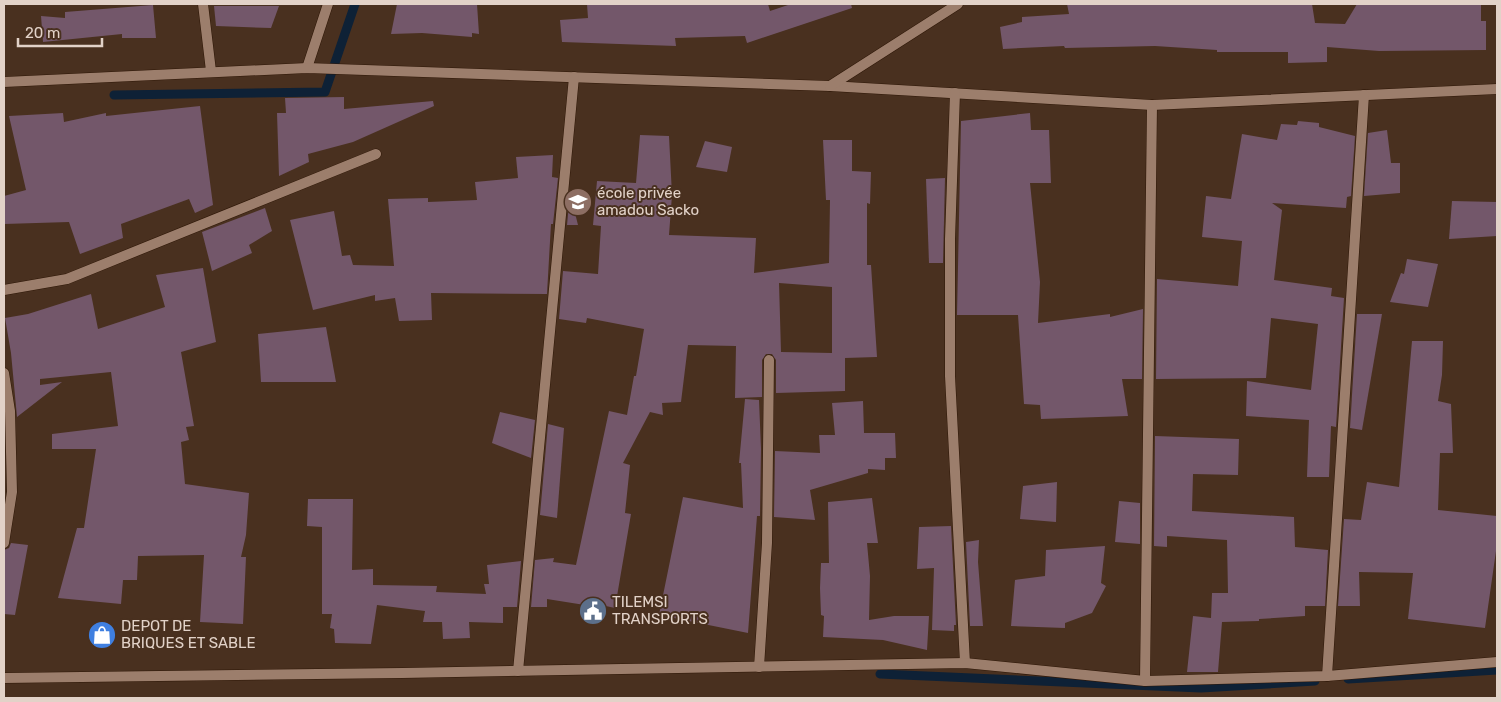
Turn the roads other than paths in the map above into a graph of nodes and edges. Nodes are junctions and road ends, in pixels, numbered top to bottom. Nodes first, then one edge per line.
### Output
1 (203, 4) edge
2 (328, 4) edge
3 (958, 4) edge
4 (307, 68) junction
5 (211, 71) junction
6 (574, 77) junction
7 (4, 82) edge
8 (830, 86) junction
9 (1497, 89) edge
10 (955, 93) junction
11 (1364, 96) junction
12 (1152, 105) junction
13 (376, 154) dead end
14 (4, 290) edge
15 (769, 360) dead end
16 (4, 373) edge
17 (4, 542) edge
18 (1497, 662) edge
19 (965, 663) junction
20 (759, 667) junction
21 (518, 671) junction
22 (1327, 676) junction
23 (4, 678) edge
24 (1145, 681) junction

1 - 5 street
2 - 4 street
3 - 8 street
4 - 5 street
4 - 6 street
5 - 7 street
6 - 8 street
6 - 21 street
8 - 10 street
9 - 11 street
10 - 12 street
10 - 19 street
11 - 12 street
11 - 22 street
12 - 24 street
13 - 14 street
15 - 20 street
16 - 17 street
18 - 22 street
19 - 20 street
19 - 24 street
20 - 21 street
21 - 23 street
22 - 24 street

